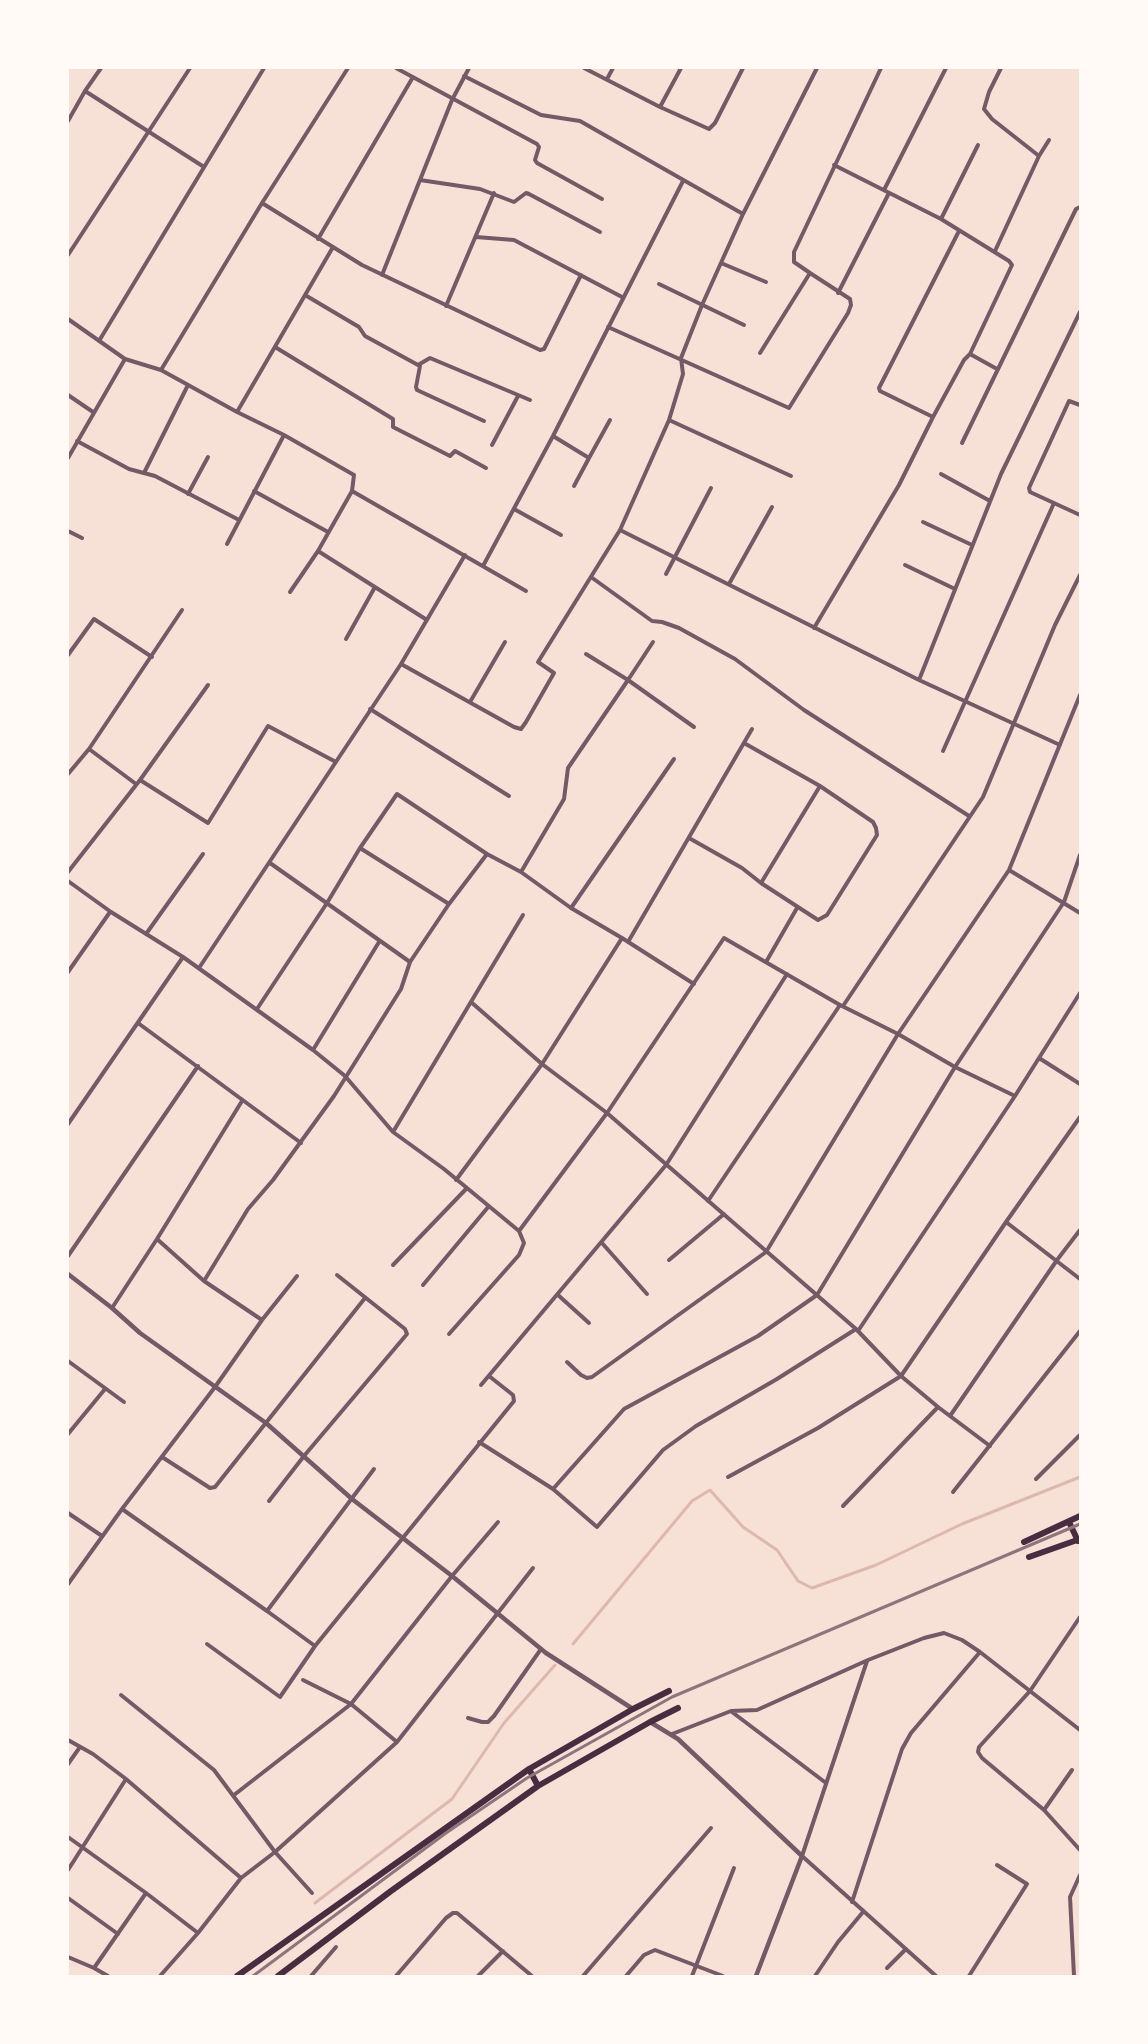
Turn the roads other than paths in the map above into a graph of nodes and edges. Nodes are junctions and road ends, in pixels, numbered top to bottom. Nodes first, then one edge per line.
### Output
1 (101, 68) edge
2 (190, 68) edge
3 (264, 68) edge
4 (348, 68) edge
5 (398, 68) edge
6 (469, 68) edge
7 (584, 68) edge
8 (613, 68) edge
9 (681, 68) edge
10 (743, 68) edge
11 (817, 68) edge
12 (881, 68) edge
13 (945, 68) edge
14 (1001, 68) edge
15 (464, 76) junction
16 (413, 77) junction
17 (607, 79) junction
18 (85, 91) junction
19 (452, 100) junction
20 (660, 108) junction
21 (68, 121) edge
22 (148, 132) junction
23 (1049, 140) dead end
24 (978, 145) dead end
25 (1039, 156) junction
26 (834, 165) junction
27 (204, 168) junction
28 (420, 180) junction
29 (683, 181) junction
30 (884, 190) junction
31 (494, 193) junction
32 (889, 193) junction
33 (602, 199) dead end
34 (262, 203) junction
35 (1080, 207) edge
36 (743, 214) junction
37 (941, 219) junction
38 (959, 231) junction
39 (600, 232) dead end
40 (476, 237) junction
41 (318, 239) junction
42 (333, 247) junction
43 (995, 251) junction
44 (68, 255) edge
45 (721, 263) junction
46 (810, 273) junction
47 (382, 275) junction
48 (581, 275) junction
49 (766, 282) dead end
50 (659, 284) dead end
51 (838, 293) junction
52 (305, 295) junction
53 (622, 297) junction
54 (702, 305) junction
55 (446, 306) junction
56 (1080, 312) edge
57 (68, 319) edge
58 (744, 325) dead end
59 (608, 327) junction
60 (99, 341) junction
61 (275, 347) junction
62 (760, 352) dead end
63 (970, 354) junction
64 (681, 358) junction
65 (125, 359) junction
66 (420, 366) junction
67 (997, 369) junction
68 (161, 370) junction
69 (188, 385) junction
70 (68, 395) edge
71 (518, 396) junction
72 (530, 400) dead end
73 (1080, 405) edge
74 (93, 412) junction
75 (237, 412) junction
76 (933, 417) junction
77 (610, 420) dead end
78 (669, 420) junction
79 (484, 421) dead end
80 (284, 435) junction
81 (553, 436) junction
82 (77, 441) junction
83 (962, 443) dead end
84 (492, 445) dead end
85 (208, 457) dead end
86 (68, 458) edge
87 (589, 458) junction
88 (486, 468) dead end
89 (144, 473) junction
90 (941, 474) dead end
91 (791, 476) dead end
92 (574, 486) dead end
93 (711, 488) dead end
94 (254, 490) junction
95 (352, 491) junction
96 (188, 494) junction
97 (990, 501) junction
98 (1054, 502) junction
99 (772, 507) dead end
100 (514, 509) junction
101 (1080, 515) edge
102 (239, 520) junction
103 (923, 522) dead end
104 (620, 530) junction
105 (68, 531) edge
106 (328, 532) junction
107 (561, 535) dead end
108 (82, 538) dead end
109 (226, 544) dead end
110 (972, 545) junction
111 (318, 551) junction
112 (465, 555) junction
113 (674, 558) junction
114 (905, 565) dead end
115 (483, 566) junction
116 (666, 574) dead end
117 (1080, 575) edge
118 (591, 577) junction
119 (729, 584) junction
120 (375, 587) junction
121 (955, 589) junction
122 (526, 591) dead end
123 (290, 592) dead end
124 (182, 610) dead end
125 (427, 620) junction
126 (814, 628) junction
127 (346, 639) dead end
128 (505, 642) dead end
129 (653, 642) dead end
130 (586, 654) dead end
131 (68, 655) edge
132 (152, 657) junction
133 (401, 664) junction
134 (628, 680) junction
135 (919, 680) junction
136 (208, 685) dead end
137 (1080, 695) edge
138 (470, 702) junction
139 (965, 702) junction
140 (370, 709) junction
141 (1014, 724) junction
142 (694, 727) dead end
143 (752, 729) dead end
144 (744, 742) junction
145 (1059, 745) junction
146 (89, 748) junction
147 (943, 751) dead end
148 (674, 759) dead end
149 (336, 762) junction
150 (68, 774) edge
151 (140, 780) junction
152 (136, 784) junction
153 (820, 786) junction
154 (509, 796) dead end
155 (969, 816) junction
156 (689, 838) junction
157 (360, 848) junction
158 (203, 854) dead end
159 (487, 854) junction
160 (1080, 855) edge
161 (270, 863) junction
162 (1009, 870) junction
163 (68, 872) edge
164 (521, 872) junction
165 (68, 881) edge
166 (761, 883) junction
167 (1064, 902) junction
168 (327, 903) junction
169 (449, 904) junction
170 (571, 908) junction
171 (798, 908) junction
172 (111, 912) junction
173 (1080, 913) edge
174 (523, 915) dead end
175 (146, 934) junction
176 (622, 938) junction
177 (379, 942) junction
178 (628, 942) junction
179 (183, 957) junction
180 (410, 962) junction
181 (766, 962) junction
182 (199, 968) junction
183 (68, 972) edge
184 (787, 974) junction
185 (694, 984) junction
186 (1080, 993) edge
187 (471, 1002) junction
188 (842, 1006) junction
189 (257, 1009) junction
190 (138, 1023) junction
191 (898, 1034) junction
192 (313, 1050) junction
193 (1040, 1058) junction
194 (542, 1064) junction
195 (198, 1066) junction
196 (955, 1067) junction
197 (345, 1076) junction
198 (1080, 1084) edge
199 (1016, 1096) junction
200 (242, 1101) junction
201 (607, 1113) junction
202 (1080, 1117) edge
203 (68, 1124) edge
204 (393, 1132) junction
205 (301, 1143) junction
206 (666, 1165) junction
207 (456, 1180) junction
208 (466, 1189) junction
209 (708, 1201) junction
210 (489, 1206) junction
211 (724, 1215) junction
212 (1006, 1221) junction
213 (1080, 1230) edge
214 (519, 1231) junction
215 (157, 1239) junction
216 (602, 1243) junction
217 (766, 1252) junction
218 (68, 1256) edge
219 (669, 1260) dead end
220 (1057, 1260) junction
221 (393, 1265) dead end
222 (68, 1274) edge
223 (337, 1275) dead end
224 (297, 1276) dead end
225 (1080, 1279) edge
226 (204, 1281) junction
227 (423, 1285) dead end
228 (647, 1294) dead end
229 (558, 1295) junction
230 (817, 1295) junction
231 (365, 1298) junction
232 (112, 1308) junction
233 (262, 1320) junction
234 (589, 1323) dead end
235 (857, 1330) junction
236 (1080, 1331) edge
237 (449, 1334) dead end
238 (68, 1361) edge
239 (567, 1362) dead end
240 (489, 1376) junction
241 (901, 1376) junction
242 (481, 1385) dead end
243 (215, 1387) junction
244 (105, 1389) junction
245 (123, 1402) dead end
246 (938, 1407) junction
247 (950, 1416) junction
248 (266, 1423) junction
249 (68, 1434) edge
250 (1080, 1435) edge
251 (479, 1442) junction
252 (990, 1446) junction
253 (162, 1456) junction
254 (304, 1456) junction
255 (374, 1469) dead end
256 (728, 1478) dead end
257 (1036, 1479) dead end
258 (553, 1489) junction
259 (953, 1492) dead end
260 (352, 1499) junction
261 (269, 1501) dead end
262 (843, 1506) dead end
263 (122, 1509) junction
264 (68, 1513) edge
265 (1080, 1516) edge
266 (498, 1522) dead end
267 (1069, 1522) junction
268 (102, 1536) junction
269 (401, 1539) junction
270 (1079, 1540) edge
271 (1024, 1542) dead end
272 (1029, 1557) dead end
273 (533, 1569) dead end
274 (452, 1576) junction
275 (68, 1584) edge
276 (267, 1611) junction
277 (498, 1615) junction
278 (1080, 1617) edge
279 (207, 1644) dead end
280 (315, 1646) junction
281 (541, 1649) junction
282 (980, 1652) junction
283 (868, 1660) junction
284 (303, 1680) dead end
285 (669, 1691) dead end
286 (1030, 1692) junction
287 (121, 1695) dead end
288 (351, 1704) junction
289 (678, 1708) dead end
290 (633, 1709) junction
291 (731, 1711) junction
292 (468, 1718) dead end
293 (650, 1722) junction
294 (1080, 1730) edge
295 (672, 1734) junction
296 (68, 1740) edge
297 (397, 1742) junction
298 (80, 1747) junction
299 (68, 1764) edge
300 (529, 1768) junction
301 (1072, 1770) dead end
302 (126, 1779) junction
303 (826, 1783) junction
304 (538, 1786) junction
305 (234, 1795) junction
306 (1044, 1810) junction
307 (711, 1828) dead end
308 (68, 1837) edge
309 (82, 1848) junction
310 (1080, 1850) edge
311 (275, 1852) junction
312 (802, 1856) junction
313 (998, 1865) dead end
314 (734, 1868) dead end
315 (68, 1870) edge
316 (1080, 1875) edge
317 (241, 1878) junction
318 (146, 1893) junction
319 (312, 1893) dead end
320 (68, 1898) edge
321 (852, 1902) junction
322 (863, 1912) junction
323 (118, 1934) junction
324 (198, 1934) junction
325 (336, 1947) dead end
326 (906, 1949) junction
327 (503, 1951) junction
328 (68, 1957) edge
329 (697, 1966) junction
330 (94, 1968) junction
331 (887, 1968) dead end
332 (312, 1975) edge
333 (108, 1977) edge
334 (160, 1977) edge
335 (237, 1977) edge
336 (278, 1977) edge
337 (396, 1977) edge
338 (478, 1977) edge
339 (532, 1977) edge
340 (583, 1977) edge
341 (626, 1977) edge
342 (692, 1977) edge
343 (723, 1977) edge
344 (756, 1977) edge
345 (815, 1977) edge
346 (936, 1977) edge
347 (969, 1977) edge
348 (1074, 1977) edge

1 - 18 street
2 - 22 street
3 - 27 street
4 - 34 street
5 - 16 street
6 - 15 street
7 - 17 street
8 - 17 street
9 - 20 street
10 - 20 street
11 - 36 street
12 - 26 street
13 - 30 street
14 - 25 street
15 - 19 street
15 - 29 street
16 - 19 street
16 - 41 street
17 - 20 street
18 - 21 street
18 - 22 street
19 - 28 street
19 - 33 street
22 - 27 street
22 - 44 street
23 - 25 street
24 - 37 street
25 - 43 street
26 - 30 street
26 - 46 street
27 - 60 street
28 - 31 street
28 - 47 street
29 - 36 street
29 - 53 street
30 - 32 street
31 - 39 street
31 - 40 street
32 - 37 street
32 - 51 street
34 - 41 street
34 - 68 street
35 - 67 street
36 - 45 street
37 - 38 street
38 - 43 street
38 - 76 street
40 - 48 street
40 - 55 street
41 - 42 street
42 - 47 street
42 - 52 street
43 - 63 street
45 - 49 street
45 - 54 street
46 - 51 street
46 - 62 street
47 - 55 street
48 - 53 street
48 - 55 street
50 - 54 street
51 - 64 street
52 - 61 street
52 - 66 street
53 - 59 street
54 - 58 street
54 - 64 street
56 - 97 street
57 - 60 street
59 - 64 street
59 - 81 street
60 - 65 street
61 - 75 street
61 - 88 street
63 - 67 street
63 - 76 street
64 - 78 street
65 - 68 street
65 - 74 street
66 - 71 street
66 - 79 street
67 - 83 street
68 - 69 street
69 - 75 street
69 - 89 street
70 - 74 street
71 - 72 street
71 - 84 street
73 - 98 street
74 - 82 street
75 - 80 street
76 - 126 street
77 - 87 street
78 - 91 street
78 - 104 street
80 - 94 street
80 - 95 street
81 - 87 street
81 - 100 street
82 - 86 street
82 - 89 street
85 - 96 street
87 - 92 street
89 - 96 street
90 - 97 street
93 - 113 street
94 - 102 street
94 - 106 street
95 - 106 street
95 - 112 street
96 - 102 street
97 - 110 street
98 - 101 street
98 - 139 street
99 - 119 street
100 - 107 street
100 - 115 street
102 - 109 street
103 - 110 street
104 - 113 street
104 - 118 street
105 - 108 street
106 - 111 street
110 - 121 street
111 - 120 street
111 - 123 street
112 - 115 street
112 - 125 street
113 - 116 street
113 - 119 street
114 - 121 street
115 - 122 street
117 - 141 street
118 - 138 street
118 - 155 street
119 - 126 street
120 - 125 street
120 - 127 street
121 - 135 street
124 - 132 street
125 - 133 street
126 - 135 street
128 - 138 street
129 - 134 street
130 - 134 street
131 - 132 street
132 - 146 street
133 - 138 street
133 - 140 street
134 - 142 street
134 - 164 street
135 - 139 street
136 - 151 street
137 - 145 street
139 - 141 street
139 - 147 street
140 - 149 street
140 - 154 street
141 - 145 street
141 - 155 street
143 - 144 street
144 - 153 street
144 - 156 street
145 - 162 street
146 - 150 street
146 - 152 street
148 - 170 street
149 - 151 street
149 - 161 street
151 - 152 street
152 - 163 street
153 - 166 street
153 - 171 street
155 - 188 street
156 - 166 street
156 - 178 street
157 - 159 street
157 - 168 street
157 - 169 street
158 - 175 street
159 - 164 street
159 - 169 street
160 - 167 street
161 - 168 street
161 - 182 street
162 - 167 street
162 - 191 street
164 - 170 street
165 - 172 street
166 - 171 street
167 - 173 street
167 - 196 street
168 - 177 street
168 - 189 street
169 - 180 street
170 - 176 street
171 - 181 street
172 - 175 street
172 - 183 street
174 - 187 street
175 - 179 street
176 - 178 street
176 - 194 street
177 - 180 street
177 - 192 street
178 - 185 street
179 - 182 street
179 - 190 street
180 - 197 street
181 - 184 street
181 - 185 street
182 - 189 street
184 - 188 street
184 - 206 street
185 - 201 street
186 - 193 street
187 - 194 street
187 - 204 street
188 - 191 street
188 - 209 street
189 - 192 street
190 - 195 street
190 - 203 street
191 - 196 street
191 - 217 street
192 - 197 street
193 - 198 street
193 - 199 street
194 - 201 street
194 - 207 street
195 - 200 street
195 - 218 street
196 - 199 street
196 - 230 street
197 - 204 street
197 - 205 street
199 - 235 street
200 - 205 street
200 - 215 street
201 - 206 street
201 - 214 street
202 - 212 street
204 - 207 street
205 - 226 street
206 - 209 street
206 - 216 street
207 - 208 street
208 - 210 street
208 - 221 street
209 - 211 street
210 - 214 street
210 - 227 street
211 - 217 street
211 - 219 street
212 - 220 street
212 - 241 street
213 - 220 street
214 - 237 street
215 - 226 street
215 - 232 street
216 - 228 street
216 - 229 street
217 - 230 street
217 - 239 street
220 - 225 street
220 - 247 street
222 - 232 street
223 - 231 street
224 - 233 street
226 - 233 street
229 - 234 street
229 - 240 street
230 - 235 street
230 - 258 street
231 - 248 street
231 - 254 street
232 - 243 street
233 - 243 street
235 - 241 street
235 - 258 street
236 - 252 street
238 - 244 street
240 - 242 street
240 - 251 street
241 - 246 street
241 - 256 street
243 - 248 street
243 - 253 street
244 - 245 street
244 - 249 street
246 - 247 street
246 - 262 street
247 - 252 street
248 - 253 street
248 - 254 street
250 - 257 street
251 - 258 street
251 - 269 street
252 - 259 street
253 - 263 street
254 - 260 street
254 - 261 street
255 - 260 street
260 - 269 street
260 - 276 street
263 - 268 street
263 - 276 street
264 - 268 street
265 - 267 main road
266 - 274 street
267 - 270 main road
267 - 271 main road
268 - 275 street
269 - 274 street
269 - 280 street
270 - 272 main road
273 - 277 street
274 - 277 street
274 - 288 street
276 - 280 street
277 - 281 street
277 - 297 street
278 - 286 street
279 - 280 street
281 - 290 street
281 - 292 street
282 - 283 street
282 - 286 street
282 - 321 street
283 - 291 street
283 - 303 street
284 - 288 street
285 - 290 main road
286 - 294 street
286 - 306 street
287 - 305 street
288 - 297 street
288 - 305 street
289 - 293 main road
290 - 300 main road
291 - 295 street
291 - 303 street
293 - 295 street
293 - 304 main road
295 - 312 street
296 - 298 street
297 - 311 street
298 - 299 street
298 - 302 street
300 - 304 main road
300 - 335 main road
301 - 306 street
302 - 309 street
302 - 317 street
303 - 312 street
304 - 336 main road
305 - 311 street
306 - 310 street
307 - 340 street
308 - 309 street
309 - 315 street
309 - 318 street
311 - 317 street
311 - 319 street
312 - 321 street
312 - 344 street
313 - 347 street
314 - 329 street
316 - 348 street
317 - 324 street
318 - 323 street
318 - 324 street
320 - 323 street
321 - 322 street
322 - 326 street
322 - 345 street
323 - 330 street
324 - 334 street
325 - 332 street
326 - 331 street
326 - 346 street
327 - 337 street
327 - 338 street
327 - 339 street
328 - 330 street
329 - 341 street
329 - 342 street
329 - 343 street
330 - 333 street

